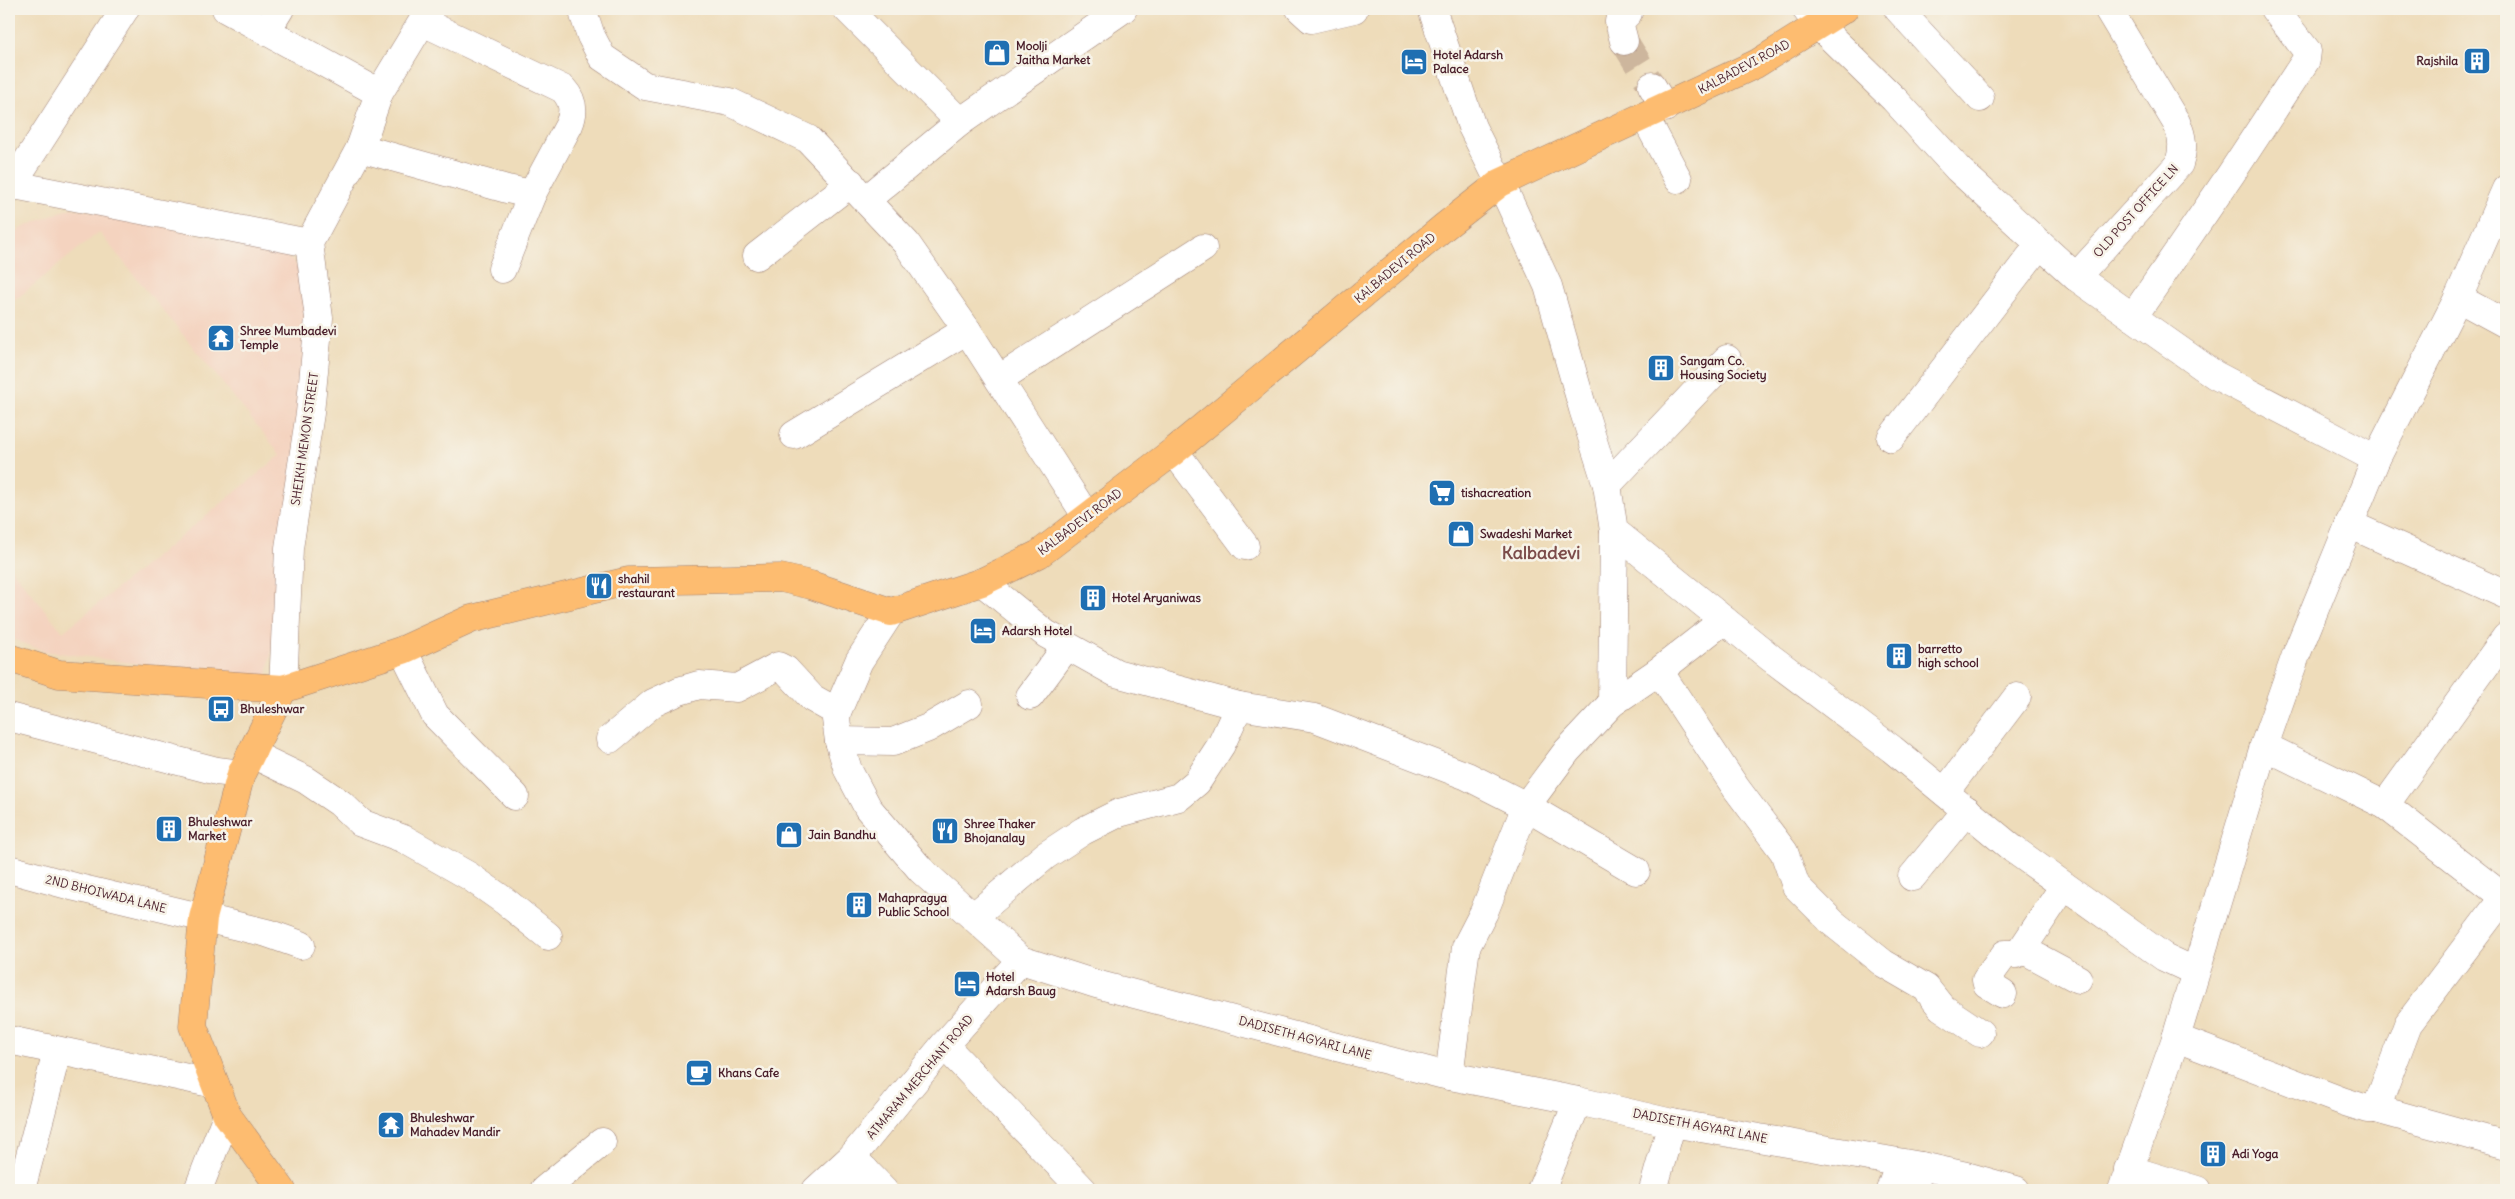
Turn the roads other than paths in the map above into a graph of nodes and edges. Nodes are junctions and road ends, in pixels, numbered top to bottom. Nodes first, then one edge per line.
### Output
1 (125, 9) edge
2 (226, 9) edge
3 (584, 9) edge
4 (846, 9) edge
5 (1123, 9) edge
6 (1300, 9) edge
7 (1354, 9) edge
8 (1432, 9) edge
9 (1628, 9) edge
10 (1844, 9) edge
11 (1898, 9) edge
12 (2108, 9) edge
13 (2274, 9) edge
14 (426, 15) edge
15 (1812, 17) edge
16 (273, 20) edge
17 (1624, 41) tunnel mouth
18 (379, 93) junction
19 (1980, 98) dead end
20 (1654, 104) junction
21 (960, 122) junction
22 (360, 148) junction
23 (1678, 179) dead end
24 (1500, 183) junction
25 (10, 186) edge
26 (2506, 189) edge
27 (859, 191) junction
28 (532, 194) junction
29 (310, 243) junction
30 (2040, 244) junction
31 (1203, 248) dead end
32 (757, 256) dead end
33 (502, 270) dead end
34 (2076, 277) junction
35 (2458, 298) junction
36 (2132, 317) junction
37 (2506, 324) edge
38 (967, 330) junction
39 (1727, 359) dead end
40 (999, 379) junction
41 (794, 435) dead end
42 (1891, 438) dead end
43 (1174, 451) junction
44 (2376, 460) junction
45 (1607, 485) junction
46 (1087, 517) junction
47 (2349, 524) junction
48 (1614, 530) junction
49 (1245, 546) dead end
50 (982, 582) junction
51 (2506, 594) edge
52 (891, 612) junction
53 (1724, 620) junction
54 (2506, 637) edge
55 (1067, 646) junction
56 (403, 650) junction
57 (9, 658) edge
58 (1660, 671) junction
59 (283, 689) junction
60 (1030, 696) dead end
61 (2017, 697) dead end
62 (1612, 703) junction
63 (969, 704) dead end
64 (1239, 706) junction
65 (837, 712) junction
66 (9, 717) edge
67 (610, 738) dead end
68 (839, 741) junction
69 (2264, 746) junction
70 (246, 764) junction
71 (1945, 792) junction
72 (516, 796) dead end
73 (2385, 804) junction
74 (1526, 806) junction
75 (1966, 810) junction
76 (9, 869) edge
77 (1636, 871) dead end
78 (1912, 877) dead end
79 (2064, 886) junction
80 (2505, 898) edge
81 (973, 917) junction
82 (204, 918) junction
83 (548, 936) dead end
84 (301, 945) dead end
85 (2022, 949) junction
86 (1021, 960) junction
87 (2194, 971) junction
88 (2078, 979) dead end
89 (2003, 994) dead end
90 (1980, 1033) dead end
91 (2176, 1038) junction
92 (9, 1040) edge
93 (944, 1045) junction
94 (57, 1052) junction
95 (1449, 1076) junction
96 (215, 1084) junction
97 (1578, 1101) junction
98 (2376, 1109) junction
99 (227, 1115) junction
100 (1672, 1123) junction
101 (602, 1142) dead end
102 (2506, 1145) edge
103 (858, 1163) junction
104 (1911, 1173) edge
105 (2125, 1180) edge
106 (21, 1190) edge
107 (198, 1190) edge
108 (282, 1190) edge
109 (544, 1190) edge
110 (818, 1190) edge
111 (846, 1190) edge
112 (884, 1190) edge
113 (1083, 1190) edge
114 (1541, 1190) edge
115 (1653, 1190) edge
116 (1890, 1190) edge
117 (2016, 1190) edge
118 (2197, 1190) edge

1 - 25 street
2 - 16 street
3 - 27 street
4 - 21 street
5 - 21 street
6 - 7 street
8 - 24 street
9 - 17 street
10 - 15 main road, KALBADEVI ROAD
11 - 19 street
12 - 34 street, OLD POST OFFICE LN
13 - 36 street
14 - 18 street
14 - 28 street
15 - 20 main road, KALBADEVI ROAD
15 - 30 street
16 - 18 street
18 - 22 street
20 - 23 street
20 - 24 main road, KALBADEVI ROAD
21 - 27 street
22 - 28 street
22 - 29 street
24 - 43 main road, KALBADEVI ROAD
24 - 45 street
25 - 29 street
26 - 35 street
27 - 32 street
27 - 38 street
28 - 33 street
29 - 59 street, SHEIKH MEMON STREET
30 - 34 street
30 - 42 street
31 - 40 street
34 - 36 street
35 - 37 street
35 - 44 street
36 - 44 street
38 - 40 street
38 - 41 street
39 - 45 street
40 - 46 street
43 - 46 main road, KALBADEVI ROAD
43 - 49 street
44 - 47 street
45 - 48 street
46 - 50 main road, KALBADEVI ROAD
47 - 51 street
47 - 69 street
48 - 53 street
48 - 62 street
50 - 52 main road, KALBADEVI ROAD
50 - 55 street
52 - 56 main road
52 - 65 street, DADISETH AGYARI LANE
53 - 58 street
53 - 71 street
54 - 73 street
55 - 60 street
55 - 64 street
56 - 59 main road
56 - 72 street
57 - 59 main road
58 - 62 street
58 - 90 street
59 - 70 main road
61 - 71 street
62 - 74 street
63 - 68 street
64 - 74 street
64 - 81 street
65 - 67 street
65 - 68 street, DADISETH AGYARI LANE
66 - 70 street
68 - 81 street, DADISETH AGYARI LANE
69 - 73 street
69 - 87 street
70 - 82 main road
70 - 83 street
71 - 75 street
73 - 80 street
74 - 77 street
74 - 95 street
75 - 78 street
75 - 79 street
76 - 82 street, 2ND BHOIWADA LANE
79 - 85 street
79 - 87 street
80 - 98 street
81 - 86 street, DADISETH AGYARI LANE
82 - 84 street, 2ND BHOIWADA LANE
82 - 96 main road
85 - 88 street
85 - 89 street
86 - 93 street, ATMARAM MERCHANT ROAD
86 - 95 street, DADISETH AGYARI LANE
87 - 91 street
91 - 98 street
91 - 105 street
92 - 94 street
93 - 103 street, ATMARAM MERCHANT ROAD
93 - 113 street
94 - 96 street
94 - 106 street
95 - 97 street, DADISETH AGYARI LANE
96 - 99 main road
97 - 100 street, DADISETH AGYARI LANE
97 - 114 street
98 - 102 street
99 - 107 street
99 - 108 main road
100 - 104 street, DADISETH AGYARI LANE
100 - 115 street
101 - 109 street
103 - 110 street, ATMARAM MERCHANT ROAD
103 - 111 street
103 - 112 street
104 - 116 street
104 - 117 street, DADISETH AGYARI LANE
105 - 118 street

